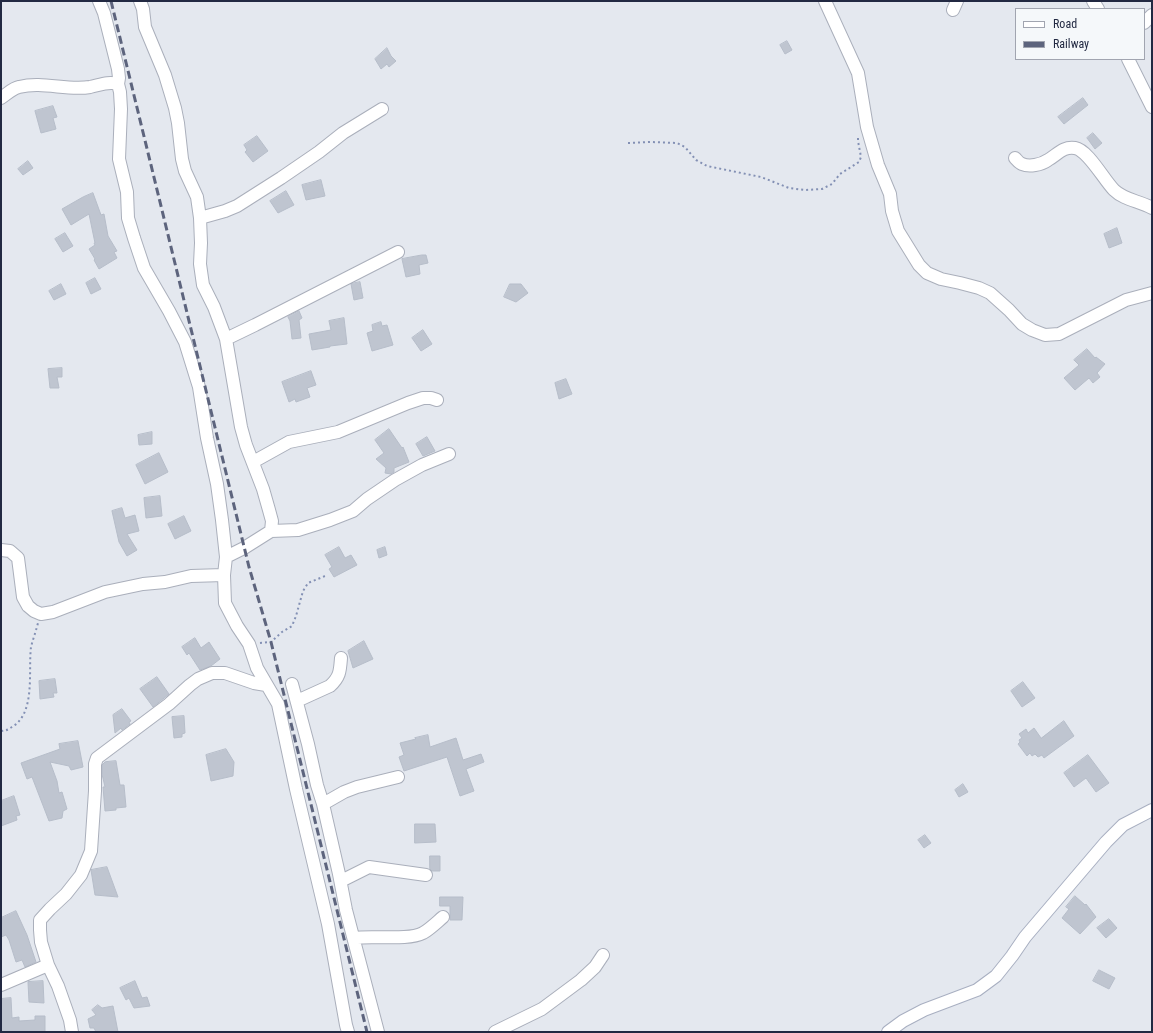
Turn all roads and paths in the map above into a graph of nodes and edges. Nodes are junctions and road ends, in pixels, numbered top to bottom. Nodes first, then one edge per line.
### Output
1 (99, 1) edge
2 (140, 1) edge
3 (825, 1) edge
4 (1128, 60) edge
5 (118, 84) junction
6 (1, 98) edge
7 (1152, 107) edge
8 (382, 109) dead end
9 (867, 123) junction
10 (628, 143) dead end
11 (1015, 158) dead end
12 (1152, 208) edge
13 (200, 218) junction
14 (398, 252) dead end
15 (1152, 293) edge
16 (226, 339) junction
17 (437, 400) dead end
18 (449, 454) dead end
19 (253, 462) junction
20 (271, 532) junction
21 (1, 550) edge
22 (226, 557) junction
23 (224, 575) junction
24 (325, 576) dead end
25 (41, 614) junction
26 (249, 644) junction
27 (341, 658) dead end
28 (292, 684) dead end
29 (266, 685) junction
30 (297, 701) junction
31 (1, 732) edge
32 (398, 777) dead end
33 (323, 804) junction
34 (1152, 810) edge
35 (426, 875) dead end
36 (341, 881) junction
37 (443, 917) dead end
38 (354, 938) junction
39 (603, 955) dead end
40 (48, 966) junction
41 (1, 985) edge
42 (72, 1032) edge
43 (348, 1032) edge
44 (378, 1032) edge
45 (495, 1032) edge
46 (888, 1032) edge

1 - 5 street
2 - 13 street
3 - 9 street
4 - 7 street
5 - 6 street
5 - 22 street
8 - 13 street
9 - 10 path
9 - 15 street
11 - 12 street
13 - 16 street
14 - 16 street
16 - 19 street
17 - 19 street
18 - 20 street
19 - 20 street
20 - 22 street
21 - 25 street
22 - 23 street
23 - 25 street
23 - 26 street
24 - 26 path
25 - 31 path
26 - 29 street
27 - 30 street
28 - 30 street
29 - 40 street
29 - 43 street
30 - 33 street
32 - 33 street
33 - 36 street
34 - 46 street
35 - 36 street
36 - 38 street
37 - 38 street
38 - 44 street
39 - 45 street
40 - 41 street
40 - 42 street

